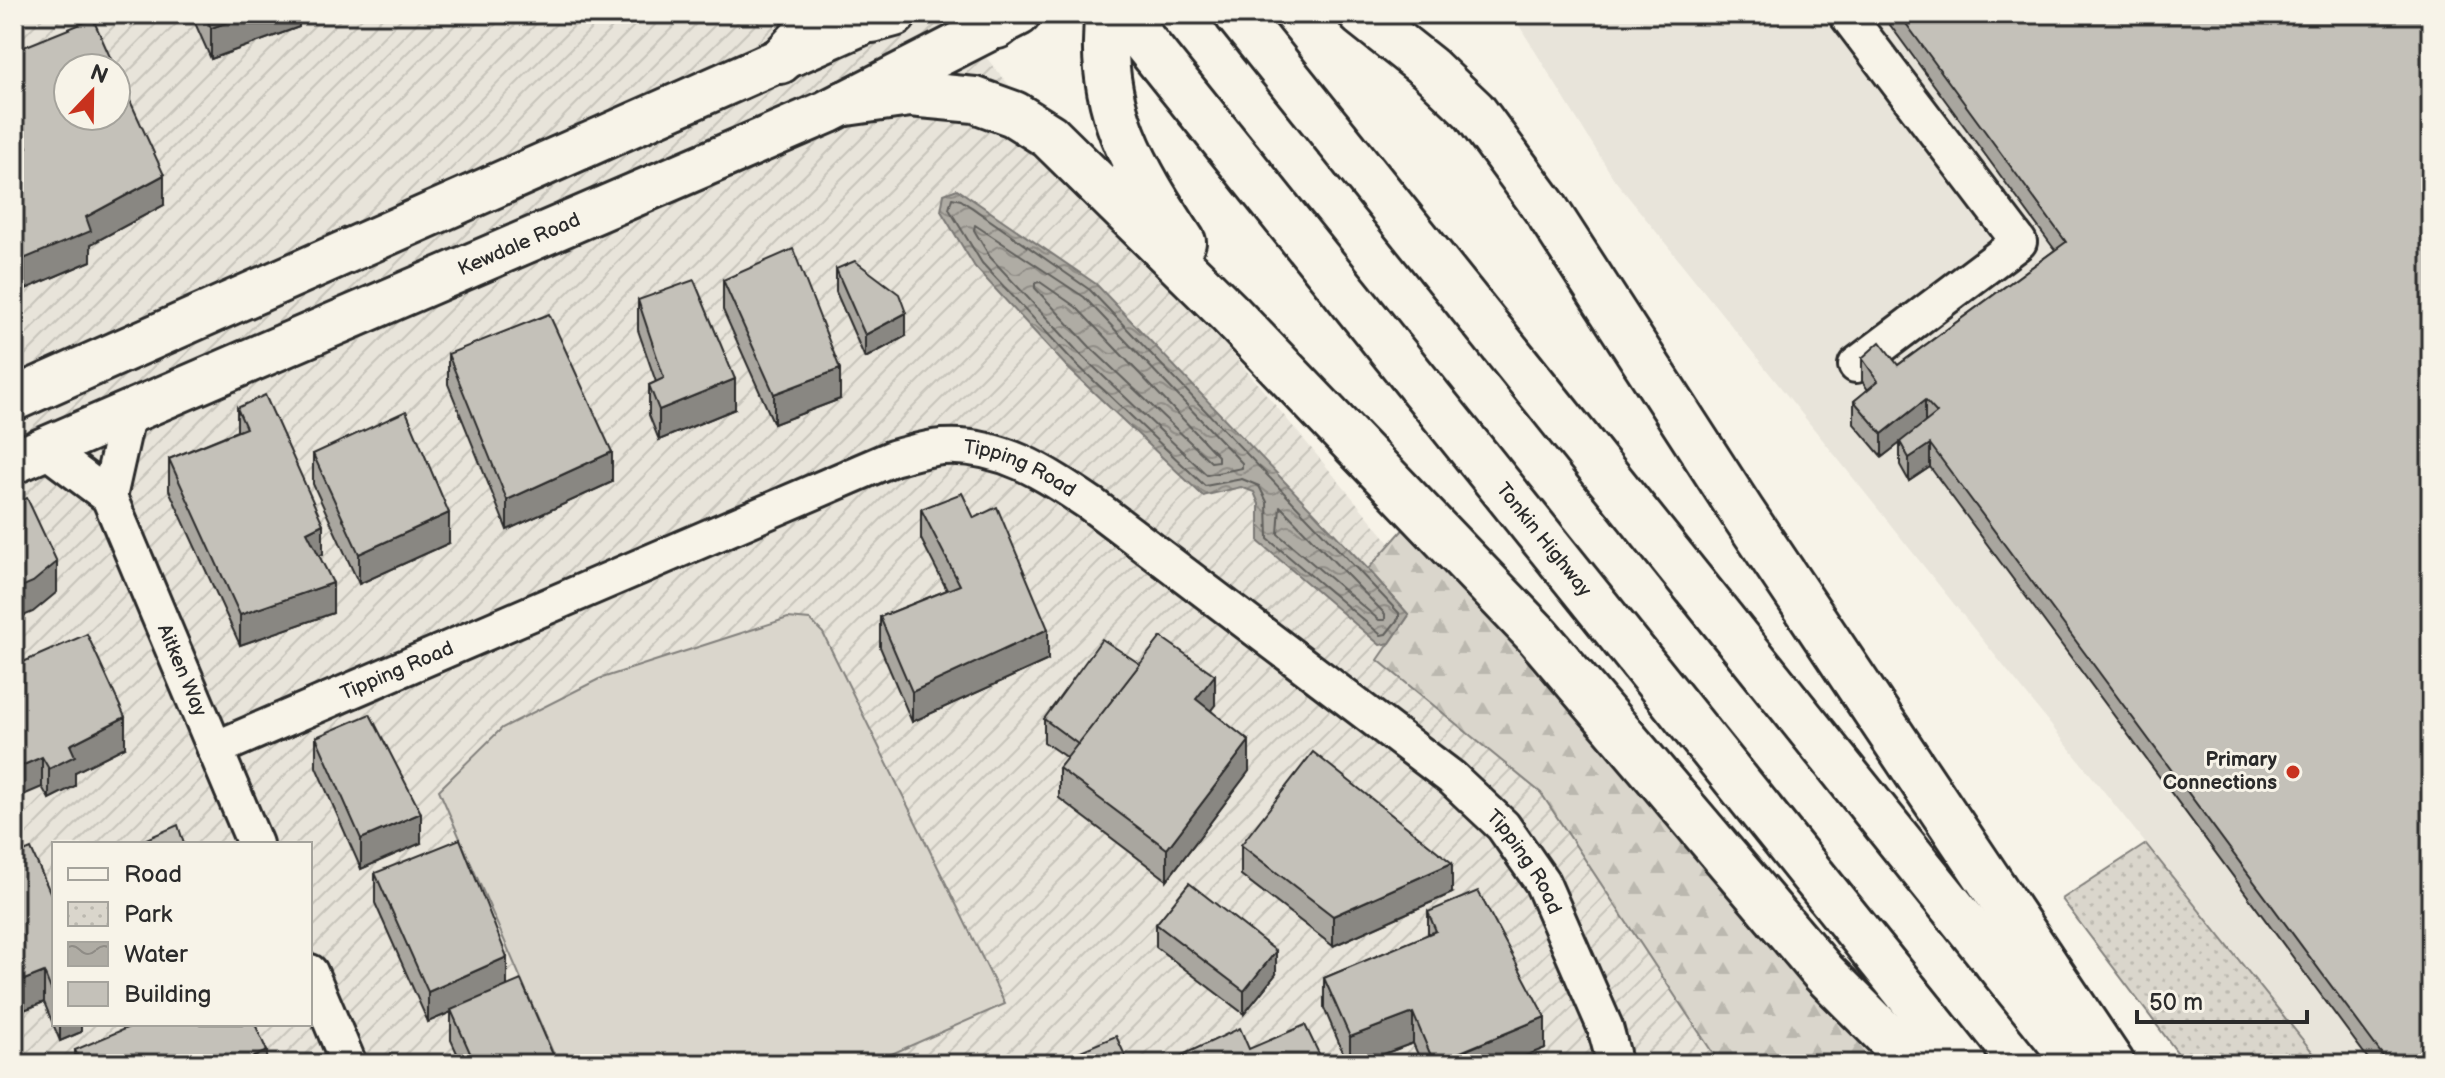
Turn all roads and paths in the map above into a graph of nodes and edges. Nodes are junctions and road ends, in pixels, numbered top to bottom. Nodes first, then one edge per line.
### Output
1 (824, 14) edge
2 (1108, 14) edge
3 (1122, 14) edge
4 (1237, 14) edge
5 (1846, 14) edge
6 (883, 16) edge
7 (1009, 18) edge
8 (1364, 20) edge
9 (780, 61) junction
10 (846, 103) junction
11 (1230, 314) junction
12 (1856, 365) dead end
13 (14, 399) edge
14 (128, 412) junction
15 (30, 455) edge
16 (109, 497) junction
17 (215, 749) junction
18 (254, 842) edge
19 (312, 977) edge
20 (349, 1064) edge
21 (1611, 1064) edge
22 (1915, 1064) edge
23 (1964, 1064) edge
24 (2078, 1064) edge
25 (2112, 1064) edge

1 - 9 highway
2 - 11 highway
3 - 23 highway, Tonkin Highway
4 - 24 highway
5 - 12 street
6 - 9 main road
7 - 10 main road, Kewdale Road
8 - 25 highway
9 - 13 main road
10 - 11 highway
10 - 14 main road, Kewdale Road
11 - 22 highway
14 - 15 main road, Kewdale Road
14 - 16 street
15 - 16 street
16 - 17 street, Aitken Way
17 - 18 street, Aitken Way
17 - 21 street, Tipping Road
19 - 20 street

